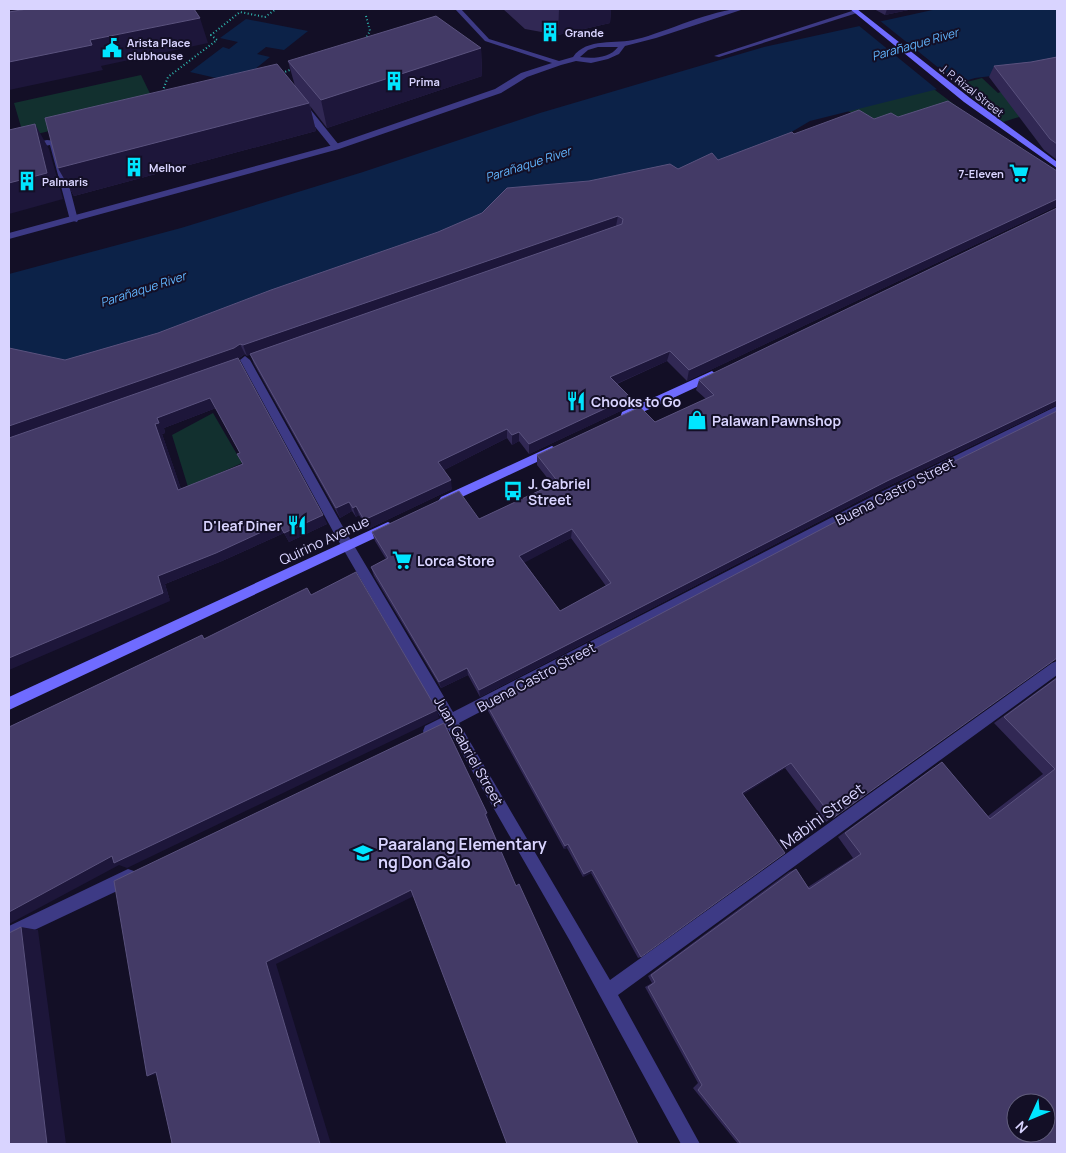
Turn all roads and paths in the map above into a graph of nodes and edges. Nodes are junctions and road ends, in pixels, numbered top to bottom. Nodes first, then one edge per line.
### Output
1 (276, 9) edge
2 (458, 9) edge
3 (741, 9) edge
4 (854, 10) edge
5 (366, 16) dead end
6 (362, 43) edge
7 (623, 44) junction
8 (717, 56) dead end
9 (576, 59) junction
10 (560, 63) junction
11 (300, 66) edge
12 (285, 84) joint
13 (168, 96) edge
14 (336, 147) junction
15 (9, 151) edge
16 (1057, 166) edge
17 (74, 220) junction
18 (9, 236) edge
19 (245, 360) edge
20 (719, 372) edge
21 (1057, 410) edge
22 (619, 419) edge
23 (565, 444) edge
24 (438, 504) edge
25 (402, 520) edge
26 (348, 545) junction
27 (1057, 667) edge
28 (9, 704) edge
29 (452, 721) junction
30 (416, 738) edge
31 (142, 870) edge
32 (9, 934) edge
33 (608, 992) junction
34 (691, 1144) edge

1 - 13 path
2 - 10 street
3 - 7 street
4 - 8 street
4 - 16 main road, J. P. Rizal Street
5 - 6 path
7 - 9 street
7 - 9 street
9 - 10 street
10 - 14 street
11 - 12 path
12 - 14 street
14 - 17 street
15 - 17 street
17 - 18 street
19 - 26 street, Juan Gabriel Street
20 - 22 main road
21 - 29 street, Buena Castro Street
23 - 24 main road
25 - 26 main road, Quirino Avenue
26 - 28 main road, Quirino Avenue
26 - 29 street, Juan Gabriel Street
27 - 33 street, Mabini Street
29 - 30 street, Buena Castro Street
29 - 33 street, Juan Gabriel Street
31 - 32 street
33 - 34 street, Juan Gabriel Street

